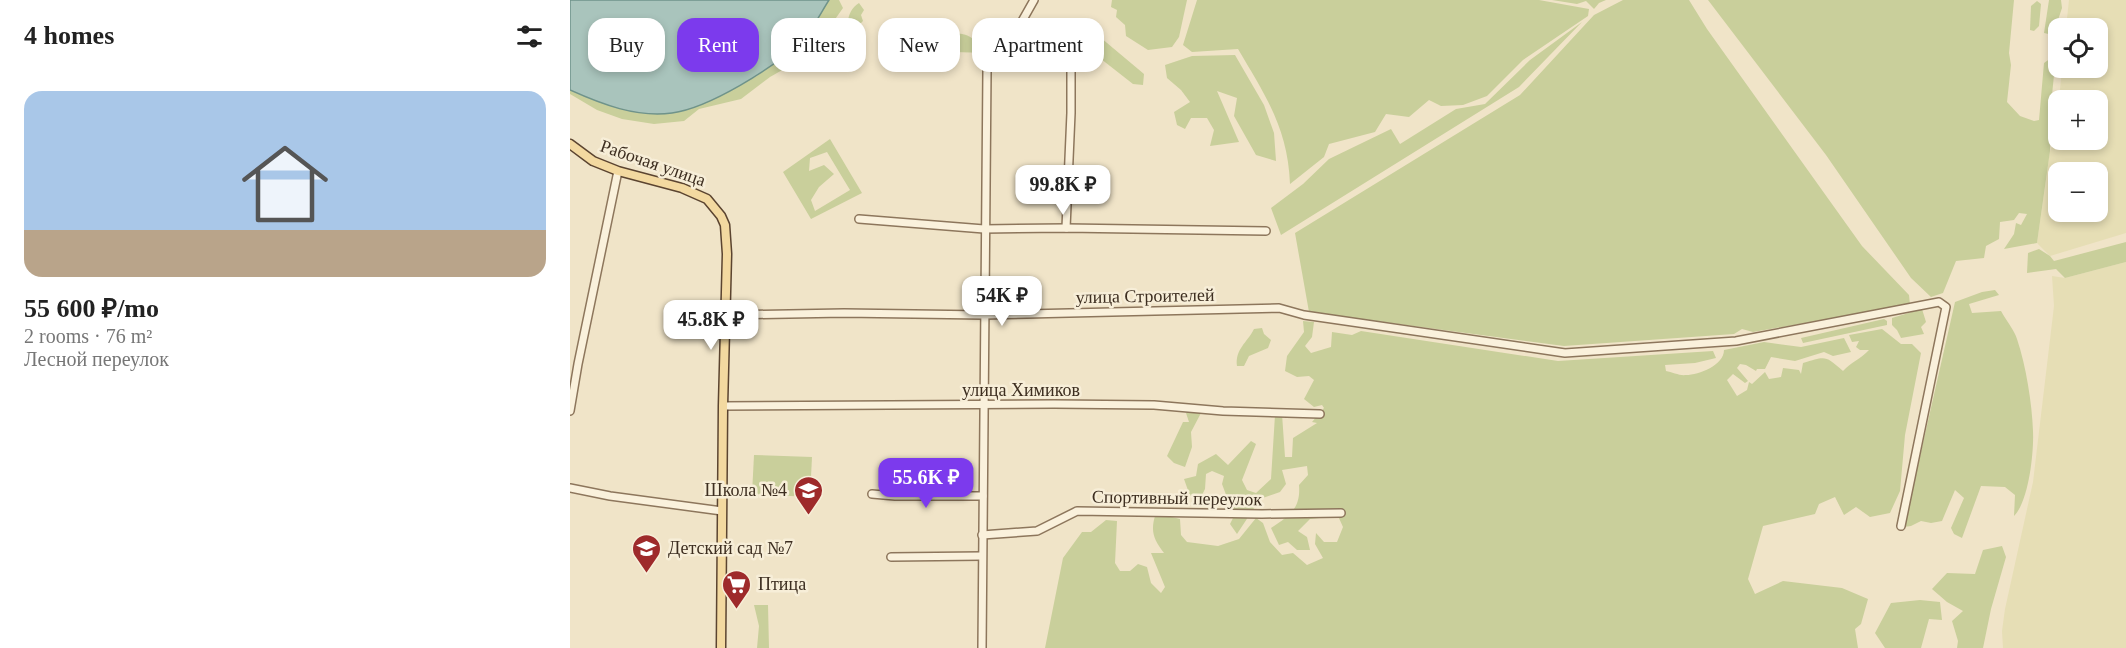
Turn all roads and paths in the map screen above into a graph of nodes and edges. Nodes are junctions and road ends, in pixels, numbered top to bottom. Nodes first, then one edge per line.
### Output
1 (1034, 0) edge
2 (1071, 72) edge
3 (570, 144) edge
4 (618, 171) junction
5 (859, 219) dead end
6 (1066, 228) junction
7 (984, 229) junction
8 (1266, 231) dead end
9 (725, 315) junction
10 (984, 315) junction
11 (574, 363) edge
12 (983, 405) junction
13 (723, 406) junction
14 (570, 411) edge
15 (1320, 414) dead end
16 (570, 488) edge
17 (872, 494) dead end
18 (983, 496) junction
19 (722, 511) junction
20 (1341, 513) dead end
21 (1901, 526) dead end
22 (982, 535) junction
23 (891, 556) dead end
24 (982, 556) junction
25 (721, 648) edge
26 (981, 648) edge

1 - 7 street
2 - 6 street
3 - 4 main road, Рабочая улица
4 - 9 main road, Рабочая улица
4 - 11 street
5 - 7 street
6 - 7 street
6 - 8 street
7 - 10 street
9 - 10 street, улица Строителей
9 - 13 main road, Рабочая улица
10 - 12 street
10 - 21 street, улица Строителей
11 - 14 street
12 - 13 street, улица Химиков
12 - 15 street, улица Химиков
12 - 18 street
13 - 19 main road, Рабочая улица
16 - 19 street
17 - 18 street
18 - 22 street
19 - 25 main road, Рабочая улица
20 - 22 street, Спортивный переулок
22 - 24 street
23 - 24 street
24 - 26 street

